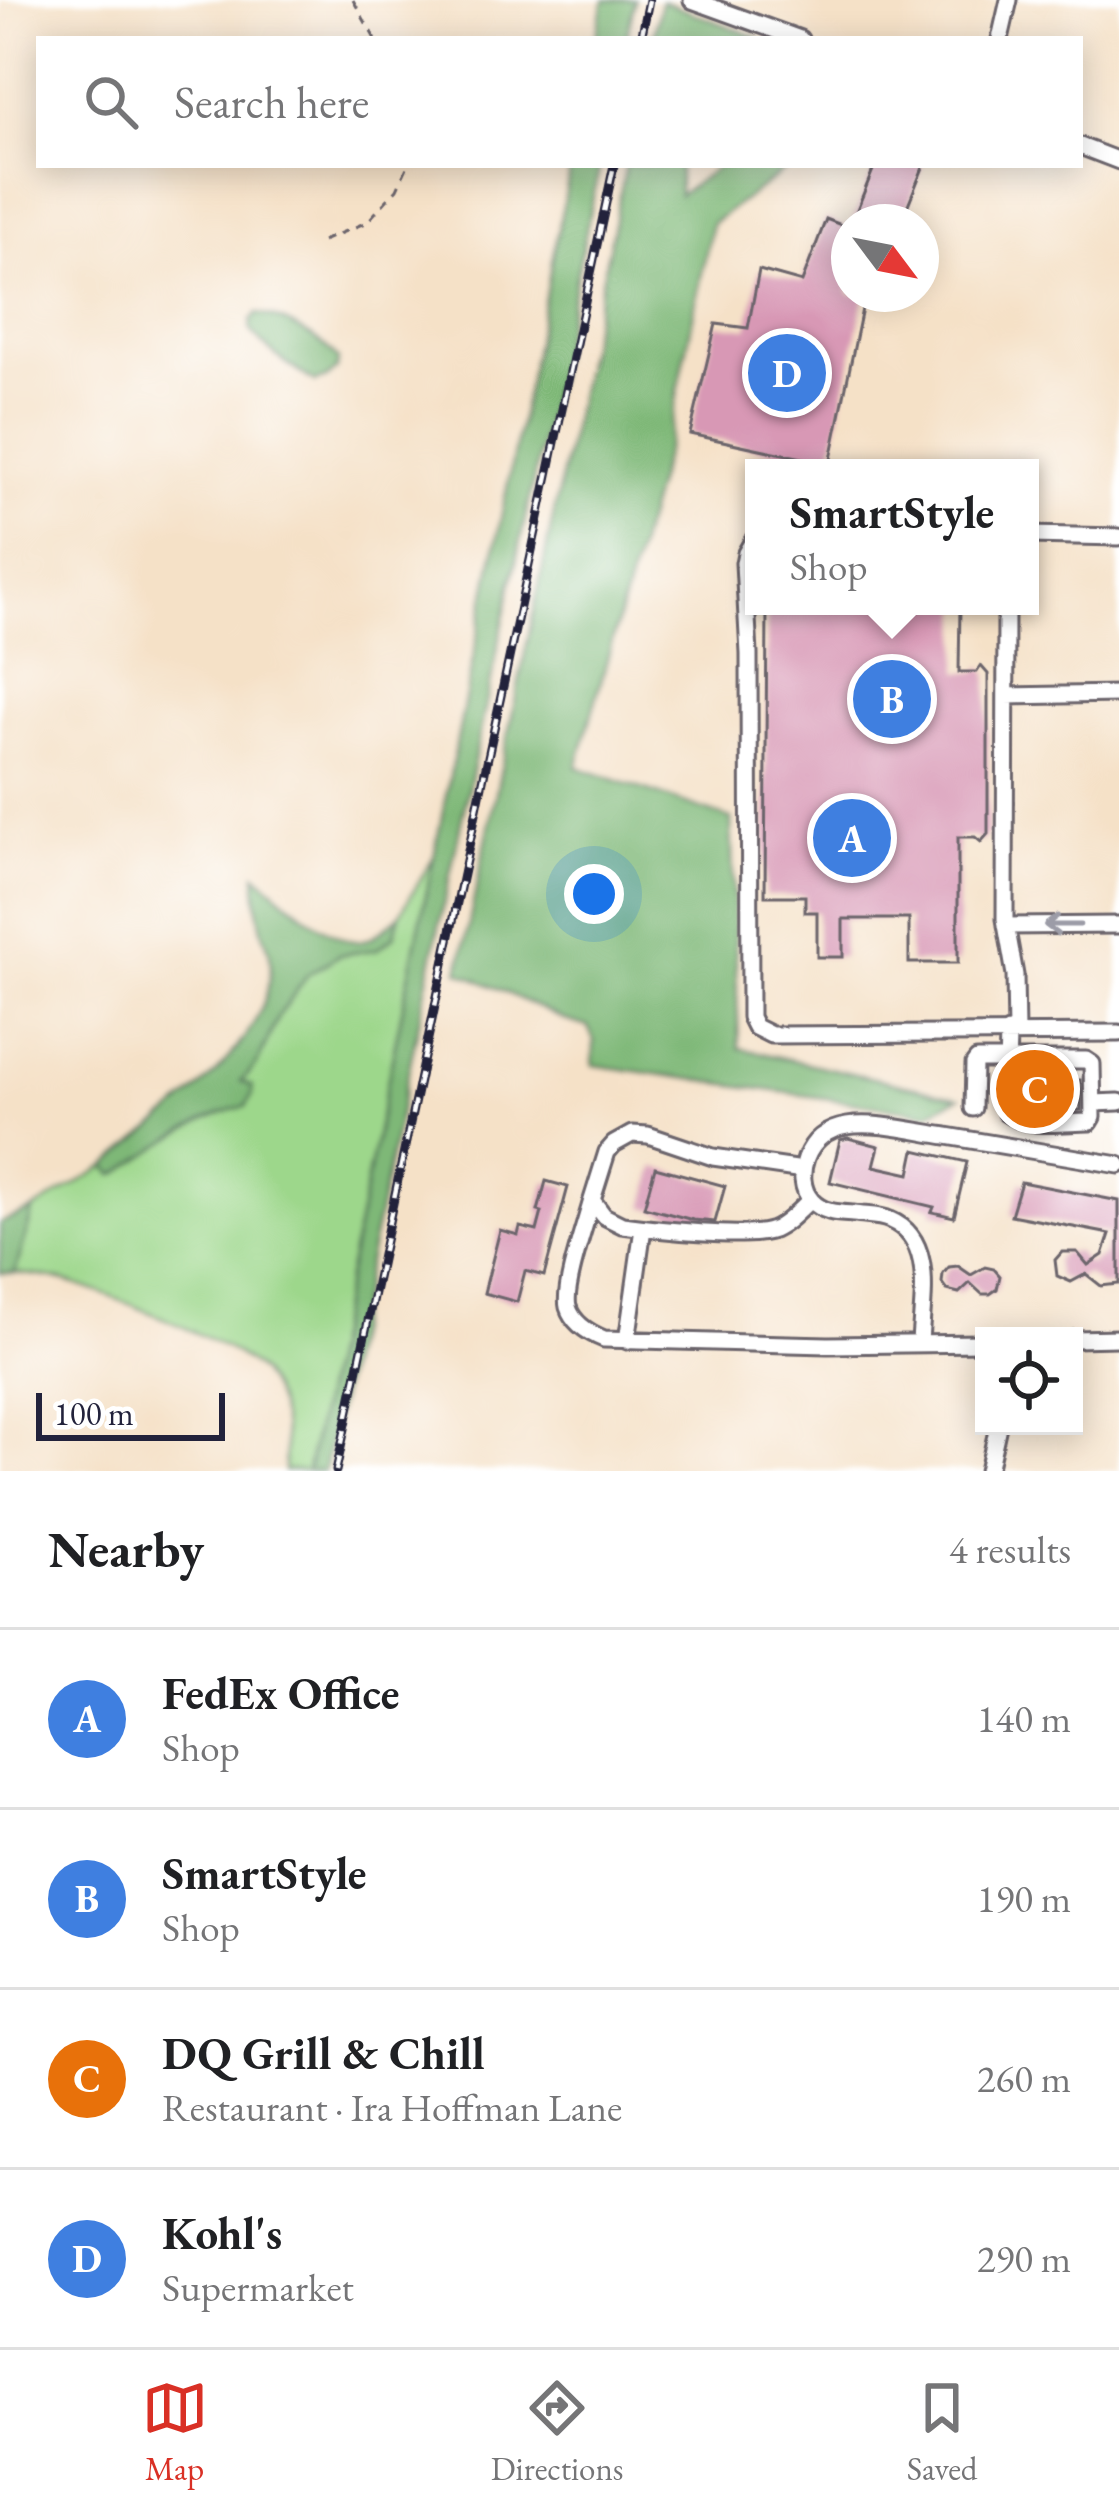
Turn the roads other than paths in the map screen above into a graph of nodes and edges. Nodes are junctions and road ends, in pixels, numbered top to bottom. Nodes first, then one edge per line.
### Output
1 (692, 0) edge
2 (1009, 0) edge
3 (792, 36) edge
4 (1001, 36) edge
5 (1083, 147) edge
6 (1119, 161) edge
7 (1039, 535) edge
8 (1119, 537) edge
9 (747, 615) edge
10 (1006, 615) edge
11 (1119, 694) edge
12 (1006, 696) junction
13 (1119, 925) edge
14 (1006, 926) junction
15 (1012, 1032) junction
16 (1119, 1033) edge
17 (1007, 1060) junction
18 (1119, 1102) edge
19 (1093, 1103) junction
20 (973, 1108) dead end
21 (1119, 1165) edge
22 (802, 1170) junction
23 (592, 1200) junction
24 (810, 1200) junction
25 (643, 1228) junction
26 (1119, 1338) edge
27 (1083, 1339) edge
28 (627, 1341) junction
29 (975, 1342) edge
30 (920, 1344) junction
31 (996, 1435) edge
32 (988, 1471) edge

1 - 3 street
2 - 4 street
5 - 6 street
7 - 8 street
9 - 15 street
10 - 12 street
11 - 12 street
12 - 14 street
13 -> 14 street
14 - 15 street
15 - 16 street
15 - 17 street
17 - 19 street
17 - 19 street
17 - 20 street
18 - 19 street
21 - 22 street
22 - 23 street
22 - 24 street
23 - 25 street
23 - 28 street
24 - 25 street
24 - 30 street
25 - 28 street
26 - 27 street
28 - 30 street
29 - 30 street
31 - 32 street

